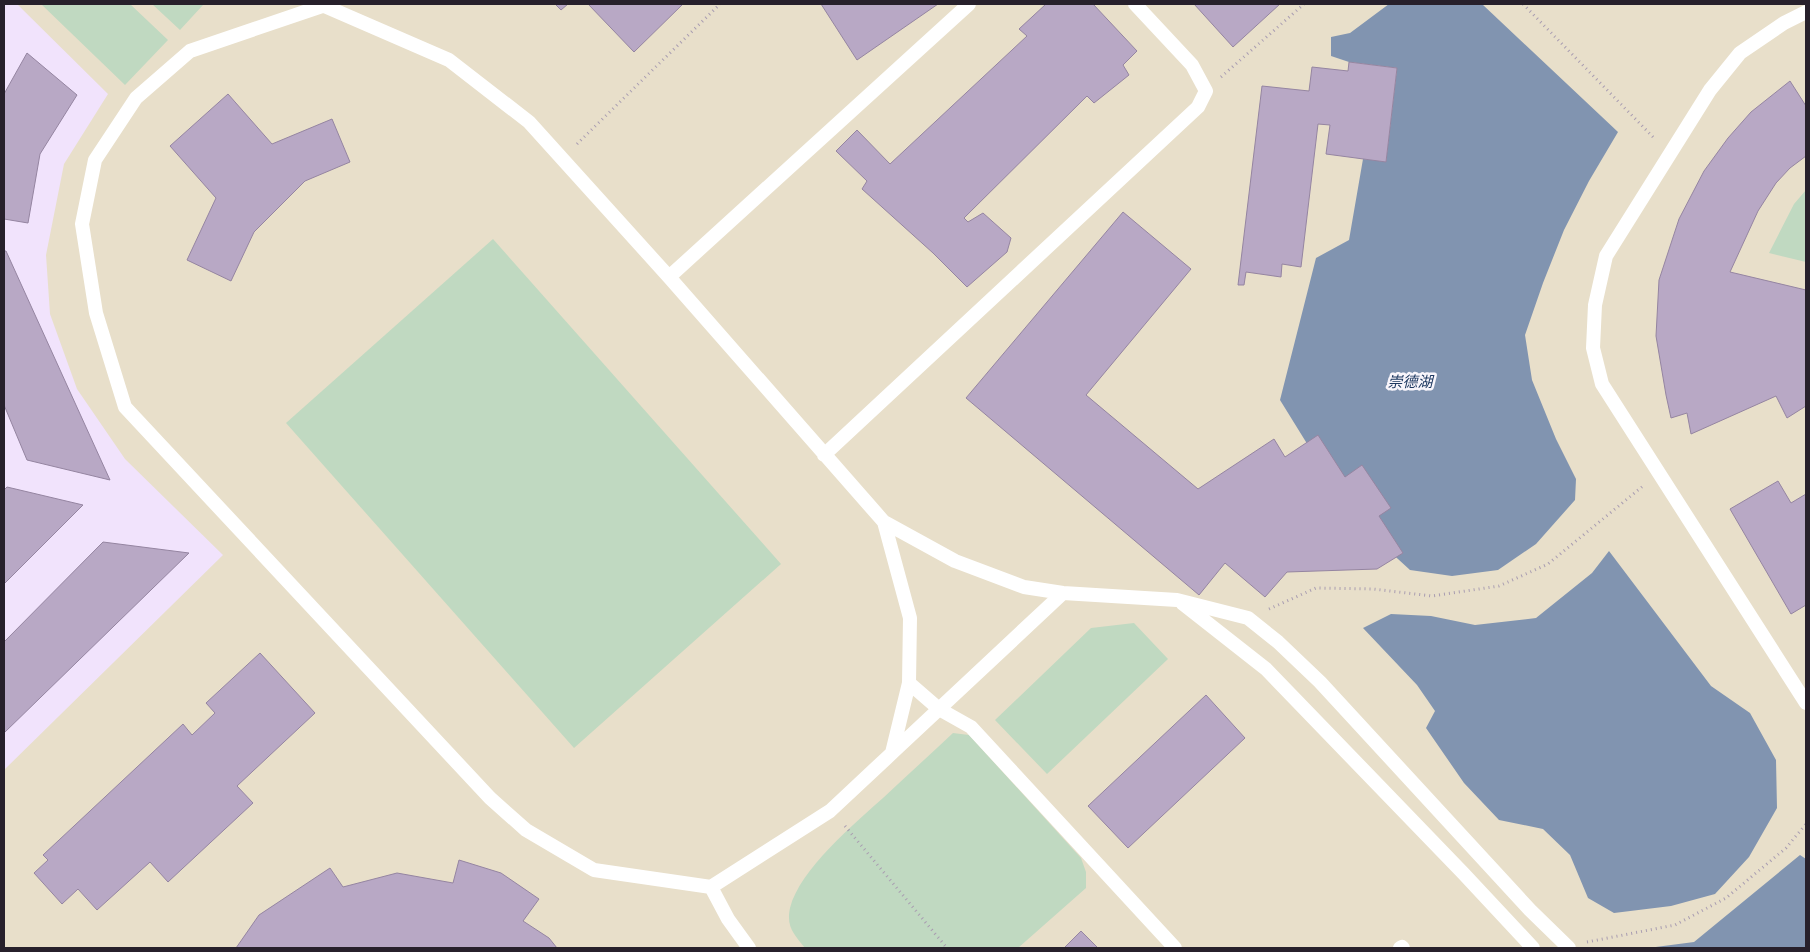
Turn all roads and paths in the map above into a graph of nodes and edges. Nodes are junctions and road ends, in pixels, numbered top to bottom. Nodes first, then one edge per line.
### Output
1 (720, 4) edge
2 (970, 4) edge
3 (1134, 4) edge
4 (1304, 4) edge
5 (1523, 4) edge
6 (321, 5) edge
7 (1806, 12) edge
8 (1206, 91) junction
9 (1670, 154) junction
10 (563, 158) junction
11 (669, 277) junction
12 (824, 455) junction
13 (1658, 473) junction
14 (884, 522) junction
15 (1063, 594) junction
16 (1177, 600) junction
17 (1248, 618) junction
18 (910, 683) junction
19 (1806, 704) edge
20 (939, 709) junction
21 (892, 753) junction
22 (830, 811) junction
23 (1806, 824) edge
24 (711, 887) junction
25 (1568, 947) edge
26 (749, 948) edge
27 (947, 948) edge
28 (1175, 948) edge
29 (1533, 948) edge

1 - 10 path
2 - 11 lane
3 - 8 lane
4 - 8 path
5 - 9 path
6 - 10 lane
6 - 24 lane
7 - 9 lane
8 - 12 lane
9 - 13 lane
10 - 11 lane
11 - 12 lane
12 - 14 lane
13 - 17 path
13 - 19 lane
14 - 15 lane
14 - 18 lane
15 - 16 lane
15 - 20 lane
16 - 17 lane
16 - 29 lane
17 - 25 lane
18 - 20 lane
18 - 21 lane
20 - 21 lane
20 - 28 lane
21 - 22 lane
22 - 24 lane
22 - 27 path
23 - 25 path
24 - 26 lane

